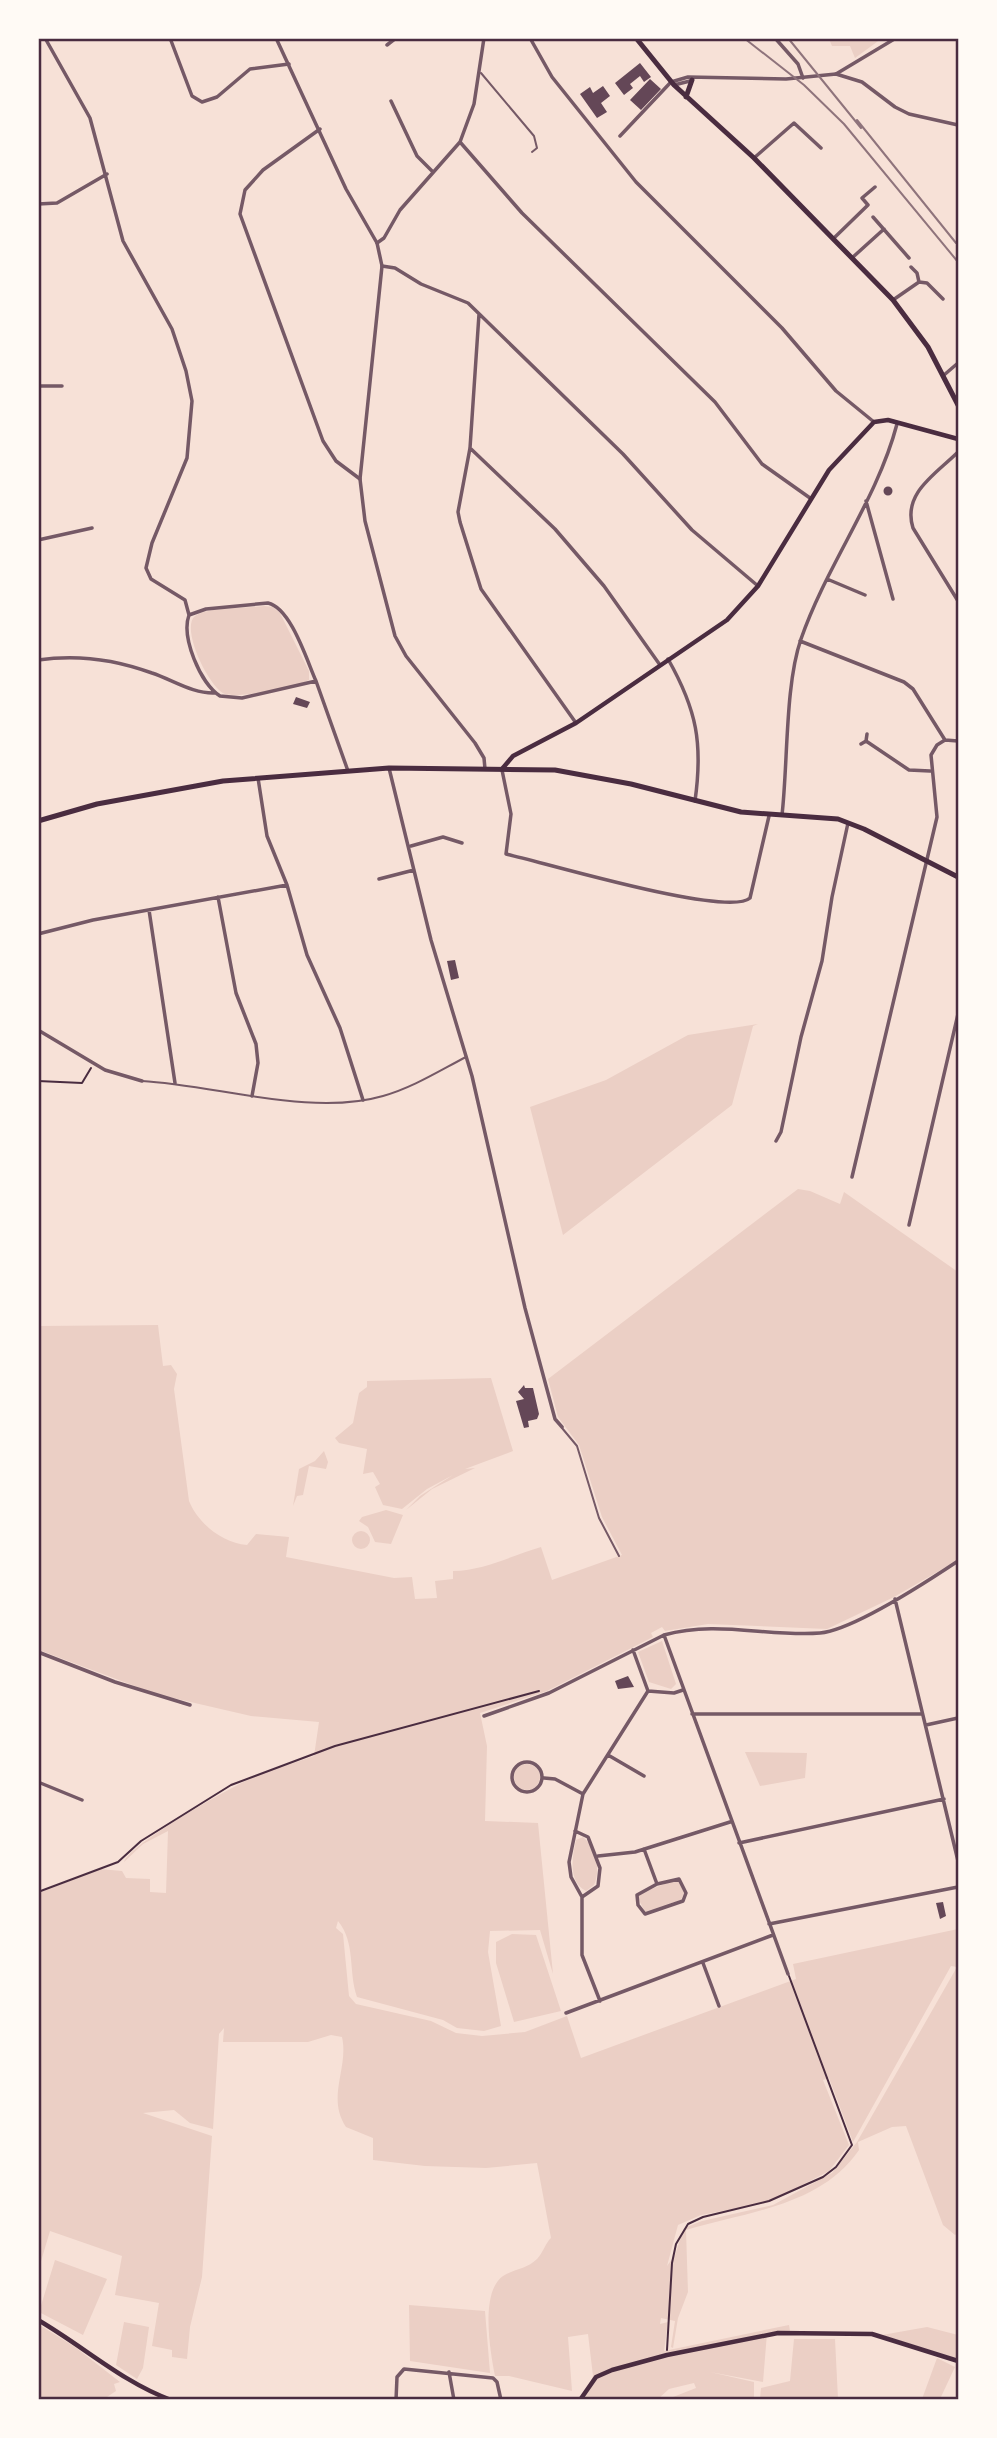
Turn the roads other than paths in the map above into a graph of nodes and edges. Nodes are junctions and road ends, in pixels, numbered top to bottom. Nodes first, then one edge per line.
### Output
1 (45, 38) edge
2 (170, 38) edge
3 (276, 38) edge
4 (396, 38) edge
5 (484, 38) edge
6 (530, 38) edge
7 (636, 38) edge
8 (775, 38) edge
9 (896, 38) edge
10 (387, 45) dead end
11 (289, 64) junction
12 (852, 67) junction
13 (479, 71) junction
14 (836, 74) junction
15 (803, 78) junction
16 (693, 79) junction
17 (855, 79) junction
18 (672, 83) junction
19 (686, 97) junction
20 (391, 101) dead end
21 (958, 125) edge
22 (320, 129) junction
23 (620, 136) dead end
24 (460, 142) junction
25 (821, 148) dead end
26 (532, 152) dead end
27 (754, 158) junction
28 (432, 170) junction
29 (107, 174) junction
30 (875, 187) dead end
31 (38, 204) edge
32 (873, 217) dead end
33 (884, 229) junction
34 (834, 238) junction
35 (377, 243) junction
36 (853, 257) junction
37 (909, 258) dead end
38 (382, 266) junction
39 (911, 267) dead end
40 (919, 282) junction
41 (943, 299) dead end
42 (892, 300) junction
43 (478, 313) junction
44 (958, 363) edge
45 (943, 375) junction
46 (38, 386) edge
47 (62, 386) dead end
48 (958, 405) edge
49 (874, 422) junction
50 (897, 424) junction
51 (958, 439) edge
52 (470, 448) junction
53 (958, 453) edge
54 (360, 479) junction
55 (810, 498) junction
56 (866, 501) junction
57 (92, 528) dead end
58 (38, 540) edge
59 (827, 579) junction
60 (758, 586) junction
61 (865, 595) dead end
62 (893, 599) dead end
63 (958, 601) edge
64 (189, 615) junction
65 (800, 641) junction
66 (668, 659) junction
67 (38, 660) edge
68 (660, 665) junction
69 (316, 681) junction
70 (215, 693) junction
71 (576, 723) junction
72 (867, 734) dead end
73 (945, 740) junction
74 (866, 741) junction
75 (958, 741) edge
76 (861, 744) dead end
77 (390, 768) junction
78 (485, 769) junction
79 (502, 770) junction
80 (348, 771) junction
81 (930, 771) junction
82 (258, 778) junction
83 (695, 801) junction
84 (769, 816) junction
85 (781, 817) junction
86 (38, 821) edge
87 (848, 822) junction
88 (462, 842) dead end
89 (410, 846) junction
90 (925, 861) junction
91 (415, 870) junction
92 (958, 877) edge
93 (379, 879) dead end
94 (287, 885) junction
95 (218, 897) junction
96 (149, 910) junction
97 (38, 934) edge
98 (958, 1014) edge
99 (38, 1031) edge
100 (467, 1057) junction
101 (142, 1081) joint
102 (175, 1083) junction
103 (252, 1096) junction
104 (363, 1100) junction
105 (776, 1141) dead end
106 (852, 1177) dead end
107 (909, 1225) dead end
108 (562, 1427) joint
109 (619, 1556) dead end
110 (958, 1562) edge
111 (895, 1600) junction
112 (664, 1635) junction
113 (634, 1650) junction
114 (38, 1652) edge
115 (683, 1690) junction
116 (648, 1691) junction
117 (190, 1704) dead end
118 (692, 1714) junction
119 (922, 1714) junction
120 (484, 1716) dead end
121 (958, 1718) edge
122 (926, 1725) junction
123 (608, 1755) junction
124 (644, 1776) dead end
125 (544, 1778) junction
126 (38, 1782) edge
127 (583, 1794) junction
128 (944, 1799) junction
129 (82, 1800) dead end
130 (730, 1822) junction
131 (575, 1831) junction
132 (739, 1843) junction
133 (644, 1849) junction
134 (598, 1856) junction
135 (958, 1861) edge
136 (657, 1884) junction
137 (958, 1887) edge
138 (582, 1898) junction
139 (769, 1924) junction
140 (773, 1935) junction
141 (703, 1963) junction
142 (789, 1974) road end
143 (600, 2001) junction
144 (719, 2006) dead end
145 (566, 2013) dead end
146 (38, 2320) edge
147 (958, 2361) edge
148 (449, 2372) junction
149 (171, 2399) edge
150 (396, 2399) edge
151 (454, 2399) edge
152 (501, 2399) edge
153 (580, 2399) edge

1 - 29 street
2 - 11 street
3 - 11 street
4 - 10 street
5 - 13 street
6 - 49 street
7 - 18 main road
8 - 15 street
9 - 12 street
11 - 22 street
12 - 14 street
12 - 17 street
13 - 24 street
13 - 26 lane
14 - 15 street
14 - 17 street
15 - 16 street
16 - 18 street
16 - 19 main road
17 - 21 street
18 - 19 main road
18 - 23 street
19 - 27 main road
20 - 28 street
22 - 35 street
22 - 54 street
24 - 28 street
24 - 55 street
25 - 27 street
27 - 34 main road
28 - 35 street
29 - 31 street
29 - 64 street
30 - 34 street
32 - 33 street
33 - 36 street
33 - 37 street
34 - 36 main road
35 - 38 street
36 - 42 main road
38 - 43 street
38 - 54 street
39 - 40 street
40 - 41 street
40 - 42 street
42 - 45 main road
43 - 52 street
43 - 60 street
44 - 45 street
45 - 48 main road
46 - 47 street
49 - 50 main road
49 - 55 main road
50 - 51 main road
50 - 56 street
52 - 68 street
52 - 71 street
53 - 63 street
54 - 78 street
55 - 60 main road
56 - 59 street
56 - 62 street
57 - 58 street
59 - 61 street
59 - 65 street
60 - 66 main road
64 - 69 street
64 - 70 street
65 - 73 street
65 - 85 street
66 - 68 main road
66 - 83 street
67 - 70 street
68 - 71 main road
69 - 70 street
69 - 80 street
71 - 79 main road
72 - 74 street
73 - 75 street
73 - 81 street
74 - 76 street
74 - 81 street
77 - 78 main road
77 - 80 main road
77 - 89 street
78 - 79 main road
79 - 83 main road
79 - 84 street
80 - 82 main road
81 - 90 street
82 - 86 main road
82 - 94 street
83 - 84 main road
84 - 85 main road
85 - 87 main road
87 - 90 main road
87 - 105 street
88 - 89 street
89 - 91 street
90 - 92 main road
90 - 106 street
91 - 93 street
91 - 100 street
94 - 95 street
94 - 104 street
95 - 96 street
95 - 103 street
96 - 97 street
96 - 102 street
98 - 107 street
99 - 101 street
100 - 104 lane
100 - 108 street
101 - 102 lane
102 - 103 lane
103 - 104 lane
108 - 109 lane
110 - 111 street
111 - 112 street
111 - 119 street
112 - 113 street
112 - 115 street
113 - 116 street
113 - 120 street
114 - 117 street
115 - 116 street
115 - 118 street
116 - 123 street
118 - 119 street
118 - 130 street
119 - 122 street
121 - 122 street
122 - 128 street
123 - 124 street
123 - 127 street
125 - 125 street
125 - 127 street
126 - 129 street
127 - 131 street
128 - 132 street
128 - 135 street
130 - 132 street
130 - 133 street
131 - 134 street
131 - 138 street
132 - 139 street
133 - 134 street
133 - 136 street
134 - 138 street
136 - 136 street
137 - 139 street
138 - 143 street
139 - 140 street
140 - 141 street
140 - 142 street
141 - 143 street
141 - 144 street
143 - 145 street
146 - 149 main road
147 - 153 main road
148 - 150 street
148 - 151 street
148 - 152 street

